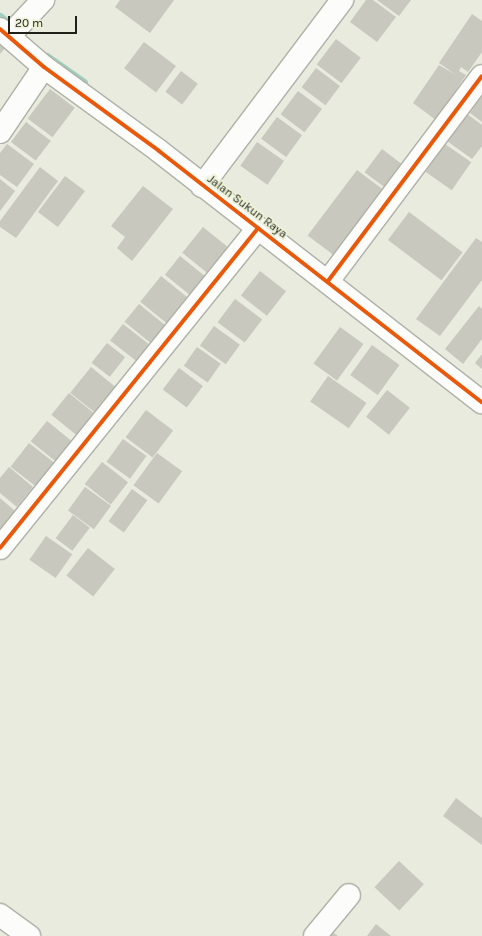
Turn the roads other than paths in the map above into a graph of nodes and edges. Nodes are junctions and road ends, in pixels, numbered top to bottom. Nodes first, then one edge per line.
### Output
1 (43, 0) edge
2 (342, 0) edge
3 (5, 33) edge
4 (44, 67) junction
5 (482, 76) edge
6 (0, 132) edge
7 (202, 186) junction
8 (258, 228) junction
9 (328, 281) junction
10 (481, 399) edge
11 (0, 548) edge
12 (349, 895) dead end
13 (0, 915) edge
14 (29, 936) edge
15 (315, 936) edge

1 - 3 street
2 - 7 street
3 - 4 street, Jalan Sukun Raya
4 - 6 street
4 - 7 street, Jalan Sukun Raya
5 - 9 street
7 - 8 street, Jalan Sukun Raya
8 - 9 street, Jalan Sukun Raya
8 - 11 street
9 - 10 street, Jalan Sukun Raya
12 - 15 street
13 - 14 street

